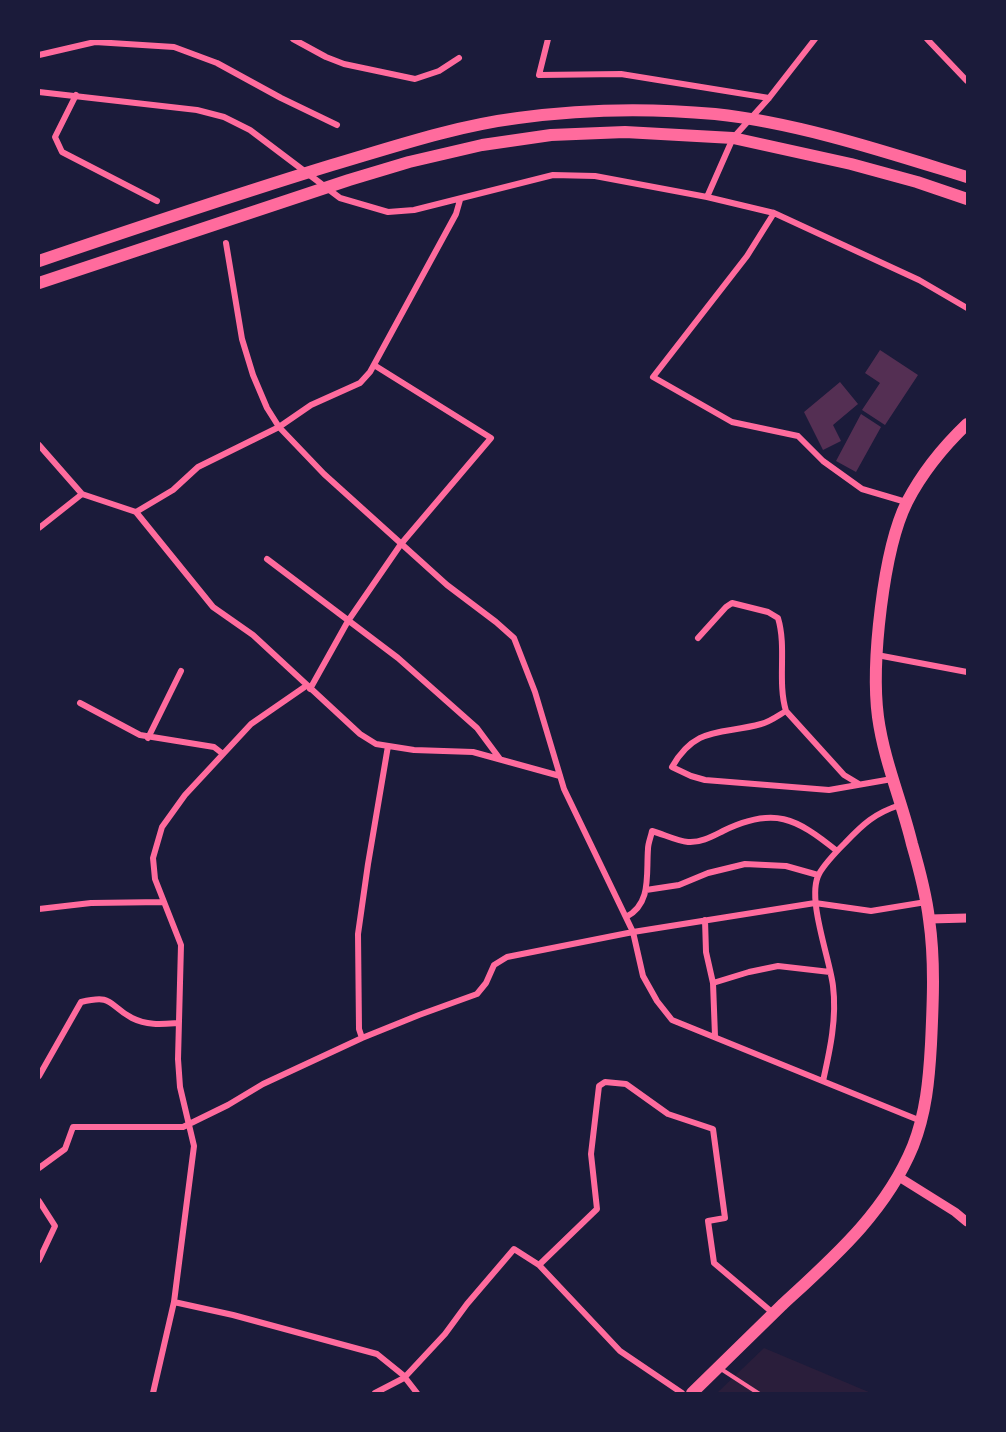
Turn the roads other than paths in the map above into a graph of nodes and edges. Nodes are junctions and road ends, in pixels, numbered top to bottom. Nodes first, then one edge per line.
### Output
1 (293, 39) edge
2 (548, 39) edge
3 (815, 39) edge
4 (927, 39) edge
5 (39, 55) edge
6 (459, 58) dead end
7 (967, 81) edge
8 (39, 92) edge
9 (76, 95) junction
10 (769, 98) junction
11 (749, 119) junction
12 (337, 125) dead end
13 (733, 138) junction
14 (967, 177) edge
15 (707, 197) junction
16 (967, 199) edge
17 (460, 200) junction
18 (157, 201) dead end
19 (774, 213) junction
20 (226, 243) dead end
21 (39, 261) edge
22 (39, 283) edge
23 (967, 308) edge
24 (374, 365) junction
25 (967, 424) edge
26 (279, 427) junction
27 (39, 446) edge
28 (82, 494) junction
29 (907, 503) junction
30 (135, 512) junction
31 (39, 528) edge
32 (401, 544) junction
33 (267, 559) dead end
34 (348, 621) junction
35 (698, 638) dead end
36 (877, 655) junction
37 (181, 671) dead end
38 (967, 672) edge
39 (308, 688) junction
40 (80, 704) dead end
41 (786, 711) junction
42 (148, 738) junction
43 (388, 746) junction
44 (223, 754) junction
45 (500, 760) junction
46 (560, 776) junction
47 (892, 779) junction
48 (860, 784) junction
49 (900, 805) junction
50 (837, 851) junction
51 (818, 875) junction
52 (646, 890) junction
53 (164, 902) junction
54 (926, 902) junction
55 (815, 903) junction
56 (39, 909) edge
57 (626, 917) junction
58 (967, 918) edge
59 (930, 919) junction
60 (705, 920) junction
61 (633, 932) junction
62 (830, 972) junction
63 (713, 983) junction
64 (179, 1023) junction
65 (715, 1036) junction
66 (362, 1038) junction
67 (39, 1076) edge
68 (824, 1081) junction
69 (922, 1121) junction
70 (189, 1123) junction
71 (39, 1168) edge
72 (899, 1177) junction
73 (39, 1201) edge
74 (967, 1222) edge
75 (39, 1260) edge
76 (539, 1265) junction
77 (174, 1302) junction
78 (773, 1314) junction
79 (718, 1367) junction
80 (405, 1378) junction
81 (153, 1393) edge
82 (375, 1393) edge
83 (417, 1393) edge
84 (682, 1393) edge
85 (692, 1393) edge
86 (758, 1393) edge

1 - 6 street
2 - 10 street
3 - 10 street
4 - 7 street
5 - 12 street
8 - 9 street
9 - 17 street
9 - 18 street
10 - 11 street
11 - 13 street
11 - 14 main road
11 - 21 main road
13 - 15 street
13 - 16 main road
13 - 22 main road
15 - 17 street
15 - 19 street
17 - 24 street
19 - 23 street
19 - 29 street
20 - 26 street
24 - 26 street
24 - 32 street
25 - 29 main road
26 - 30 street
26 - 32 street
27 - 28 street
28 - 30 street
28 - 31 street
29 - 36 main road
30 - 39 street
32 - 34 street
32 - 46 street
33 - 34 street
34 - 39 street
34 - 45 street
35 - 41 street
36 - 38 street
36 - 47 main road
37 - 42 street
39 - 43 street
39 - 44 street
40 - 42 street
41 - 48 street
41 - 48 street
42 - 44 street
43 - 45 street
43 - 66 street
44 - 53 street
45 - 46 street
46 - 57 street
47 - 48 street
47 - 49 main road
49 - 50 street
49 - 54 main road
50 - 51 street
50 - 52 street
51 - 52 street
51 - 55 street
52 - 57 street
53 - 56 street
53 - 64 street
54 - 55 street
54 - 59 main road
55 - 60 street
55 - 62 street
57 - 61 street
58 - 59 street
59 - 69 main road
60 - 61 street
60 - 63 street
61 - 65 street
61 - 66 street
62 - 63 street
62 - 68 street
63 - 65 street
64 - 67 street
64 - 70 street
65 - 68 street
66 - 70 street
68 - 69 street
69 - 72 main road
70 - 71 street
70 - 77 street
72 - 74 street
72 - 78 main road
73 - 75 street
76 - 78 street
76 - 80 street
76 - 84 street
77 - 80 street
77 - 81 street
78 - 79 main road
79 - 85 main road
79 - 86 lane
80 - 82 street
80 - 83 street

